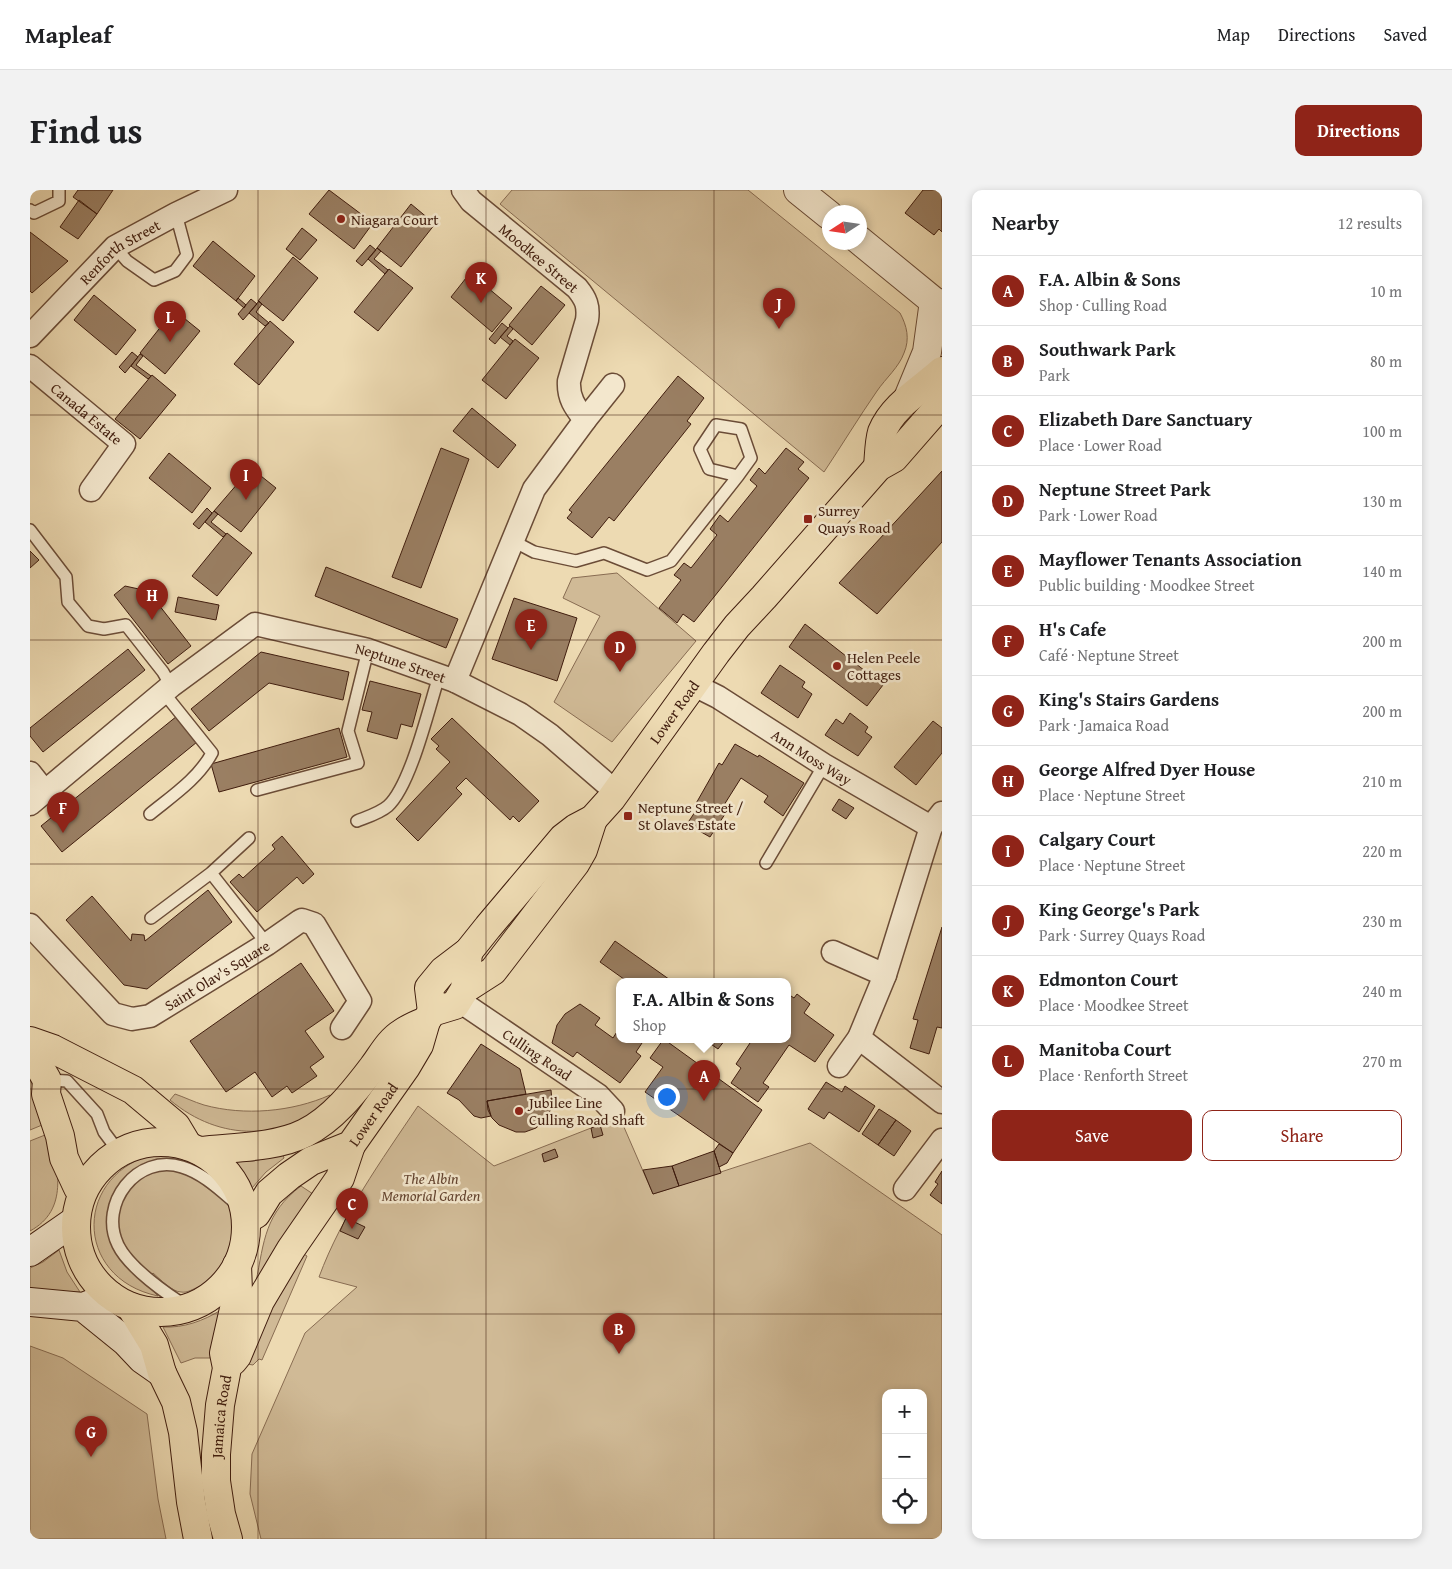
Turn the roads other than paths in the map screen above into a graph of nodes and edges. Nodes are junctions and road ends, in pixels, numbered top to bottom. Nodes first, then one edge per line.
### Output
1 (59, 190) edge
2 (226, 190) edge
3 (463, 190) edge
4 (798, 190) edge
5 (30, 210) edge
6 (822, 210) edge
7 (176, 214) junction
8 (867, 246) edge
9 (116, 247) junction
10 (938, 304) edge
11 (30, 336) edge
12 (30, 366) edge
13 (942, 371) edge
14 (613, 385) dead end
15 (908, 398) junction
16 (942, 403) edge
17 (585, 420) junction
18 (878, 467) junction
19 (738, 476) junction
20 (91, 490) dead end
21 (30, 530) edge
22 (513, 542) junction
23 (368, 650) junction
24 (447, 678) junction
25 (694, 685) junction
26 (167, 690) junction
27 (824, 765) junction
28 (30, 773) edge
29 (257, 790) dead end
30 (616, 792) junction
31 (38, 798) edge
32 (150, 814) dead end
33 (593, 819) junction
34 (936, 820) edge
35 (357, 822) dead end
36 (250, 838) dead end
37 (766, 863) dead end
38 (211, 873) junction
39 (151, 918) dead end
40 (30, 925) edge
41 (267, 944) junction
42 (468, 952) junction
43 (833, 952) dead end
44 (885, 975) junction
45 (461, 994) junction
46 (429, 1016) junction
47 (342, 1028) dead end
48 (859, 1038) junction
49 (30, 1040) edge
50 (30, 1050) edge
51 (838, 1066) dead end
52 (47, 1080) junction
53 (942, 1102) edge
54 (613, 1111) dead end
55 (942, 1140) edge
56 (351, 1145) junction
57 (194, 1148) junction
58 (119, 1152) junction
59 (905, 1190) dead end
60 (78, 1204) junction
61 (246, 1215) junction
62 (30, 1252) edge
63 (237, 1265) junction
64 (30, 1302) edge
65 (121, 1302) junction
66 (83, 1307) junction
67 (190, 1308) junction
68 (227, 1368) junction
69 (162, 1373) junction
70 (198, 1539) edge
71 (228, 1539) edge

1 - 5 lane
2 - 7 street, Renforth Street
3 - 17 street, Moodkee Street
4 - 6 main road
7 - 9 street, Renforth Street
7 - 9 lane
8 - 10 main road
9 - 11 street, Renforth Street
10 - 15 main road
12 - 20 street, Canada Estate
13 - 15 main road
14 - 17 street
15 - 18 main road
16 - 18 main road, Lower Road
17 - 22 street
18 - 25 main road, Lower Road
19 - 19 lane
19 - 22 lane
21 - 26 lane
22 - 24 street
23 - 24 street, Neptune Street
23 - 26 street, Neptune Street
23 - 29 lane
24 - 30 street, Neptune Street
24 - 35 lane
25 - 27 street, Ann Moss Way
25 - 30 main road, Lower Road
26 - 31 street, Neptune Street
26 - 32 lane
27 - 34 street, Ann Moss Way
27 - 37 lane
28 - 31 street
30 - 33 main road, Lower Road
33 - 42 main road, Lower Road
33 - 45 main road, Lower Road
34 - 44 street, Ann Moss Way
36 - 38 lane
38 - 39 lane
38 - 41 lane
40 - 41 street, Saint Olav's Square
41 - 47 street, Saint Olav's Square
42 - 45 main road
42 - 46 main road, Lower Road
43 - 44 street
44 - 48 street, Ann Moss Way
45 - 46 main road, Lower Road
45 - 54 street, Culling Road
46 - 56 main road, Lower Road
46 - 57 main road, Lower Road
48 - 51 street, Ann Moss Way
48 - 53 street
49 - 57 main road
50 - 52 main road
52 - 58 lane
52 - 60 main road
55 - 59 street
56 - 61 main road, Lower Road
56 - 68 main road
57 - 58 main road
57 - 61 main road
58 - 60 main road
60 - 62 main road
60 - 65 main road, Jamaica Road
61 - 63 main road
61 - 67 lane
63 - 67 main road
63 - 68 main road, Jamaica Road
64 - 66 main road
65 - 66 main road
65 - 67 main road
65 - 69 main road, Jamaica Road
66 - 69 main road
68 - 71 main road, Jamaica Road
69 - 70 main road, Jamaica Road

